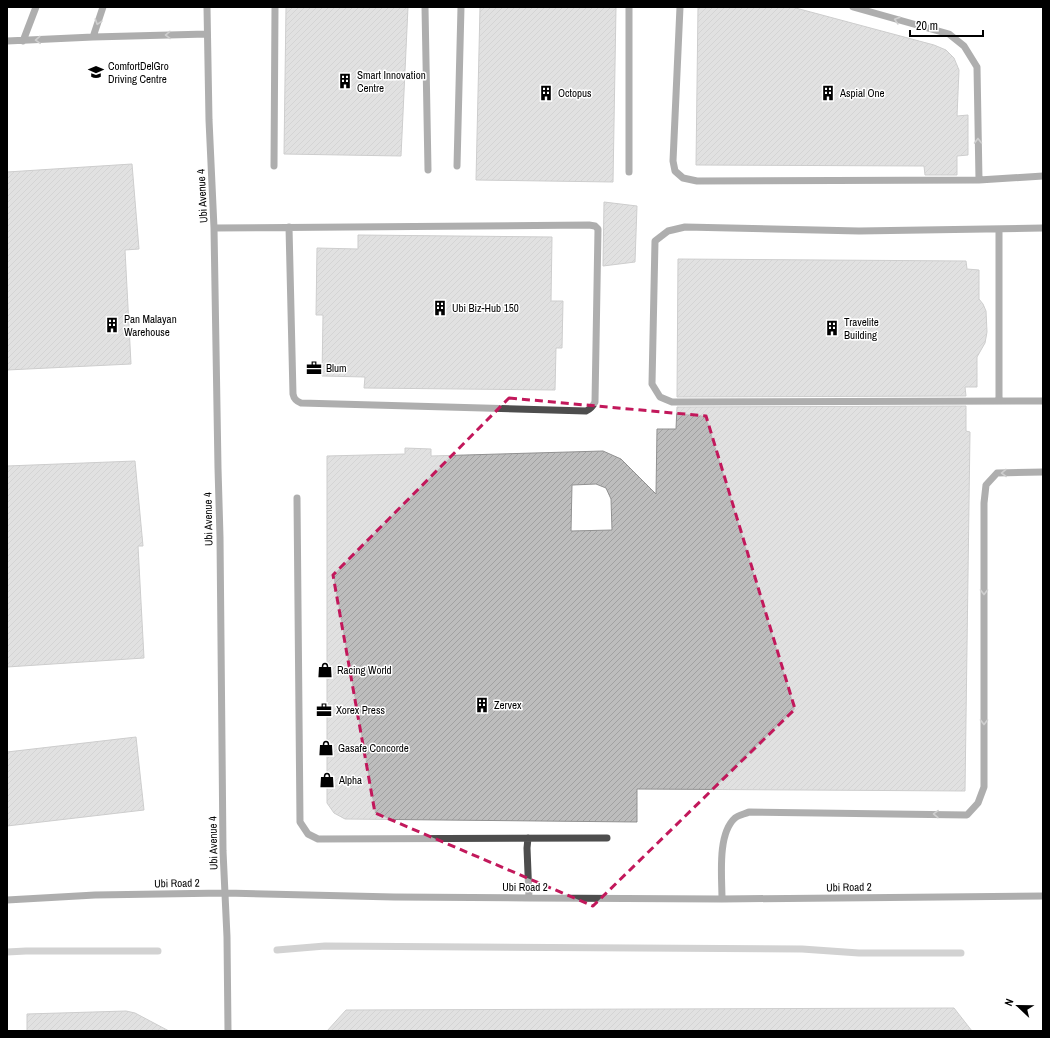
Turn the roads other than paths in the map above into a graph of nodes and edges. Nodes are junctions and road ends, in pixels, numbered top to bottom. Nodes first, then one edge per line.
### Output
1 (36, 7) edge
2 (103, 7) edge
3 (207, 7) edge
4 (275, 7) edge
5 (425, 7) edge
6 (461, 7) edge
7 (629, 7) edge
8 (680, 7) edge
9 (853, 7) edge
10 (207, 34) junction
11 (93, 37) junction
12 (23, 40) junction
13 (7, 41) edge
14 (274, 166) dead end
15 (457, 166) dead end
16 (428, 170) dead end
17 (629, 172) dead end
18 (1043, 176) edge
19 (979, 180) junction
20 (289, 227) junction
21 (214, 228) junction
22 (1043, 228) edge
23 (999, 229) junction
24 (999, 401) junction
25 (1043, 401) edge
26 (1043, 472) edge
27 (297, 498) dead end
28 (528, 838) junction
29 (606, 838) dead end
30 (225, 893) junction
31 (1043, 896) edge
32 (529, 898) junction
33 (722, 899) junction
34 (7, 900) edge
35 (228, 1031) edge

1 - 12 street
2 -> 11 street
3 - 10 street, Ubi Avenue 4
4 - 14 street
5 - 16 street
6 - 15 street
7 - 17 street
8 - 19 street
19 -> 9 street
10 -> 11 street
10 - 21 street, Ubi Avenue 4
11 -> 12 street
12 - 13 street
18 - 19 street
20 - 20 street
20 - 21 street
21 - 30 street, Ubi Avenue 4
22 - 23 street
23 - 24 street
23 - 24 street
24 - 25 street
26 -> 33 street
27 - 28 street
28 - 29 street
28 - 32 street
30 - 32 street, Ubi Road 2
30 - 34 street, Ubi Road 2
30 - 35 street, Ubi Avenue 4
31 - 33 street, Ubi Road 2
32 - 33 street, Ubi Road 2

